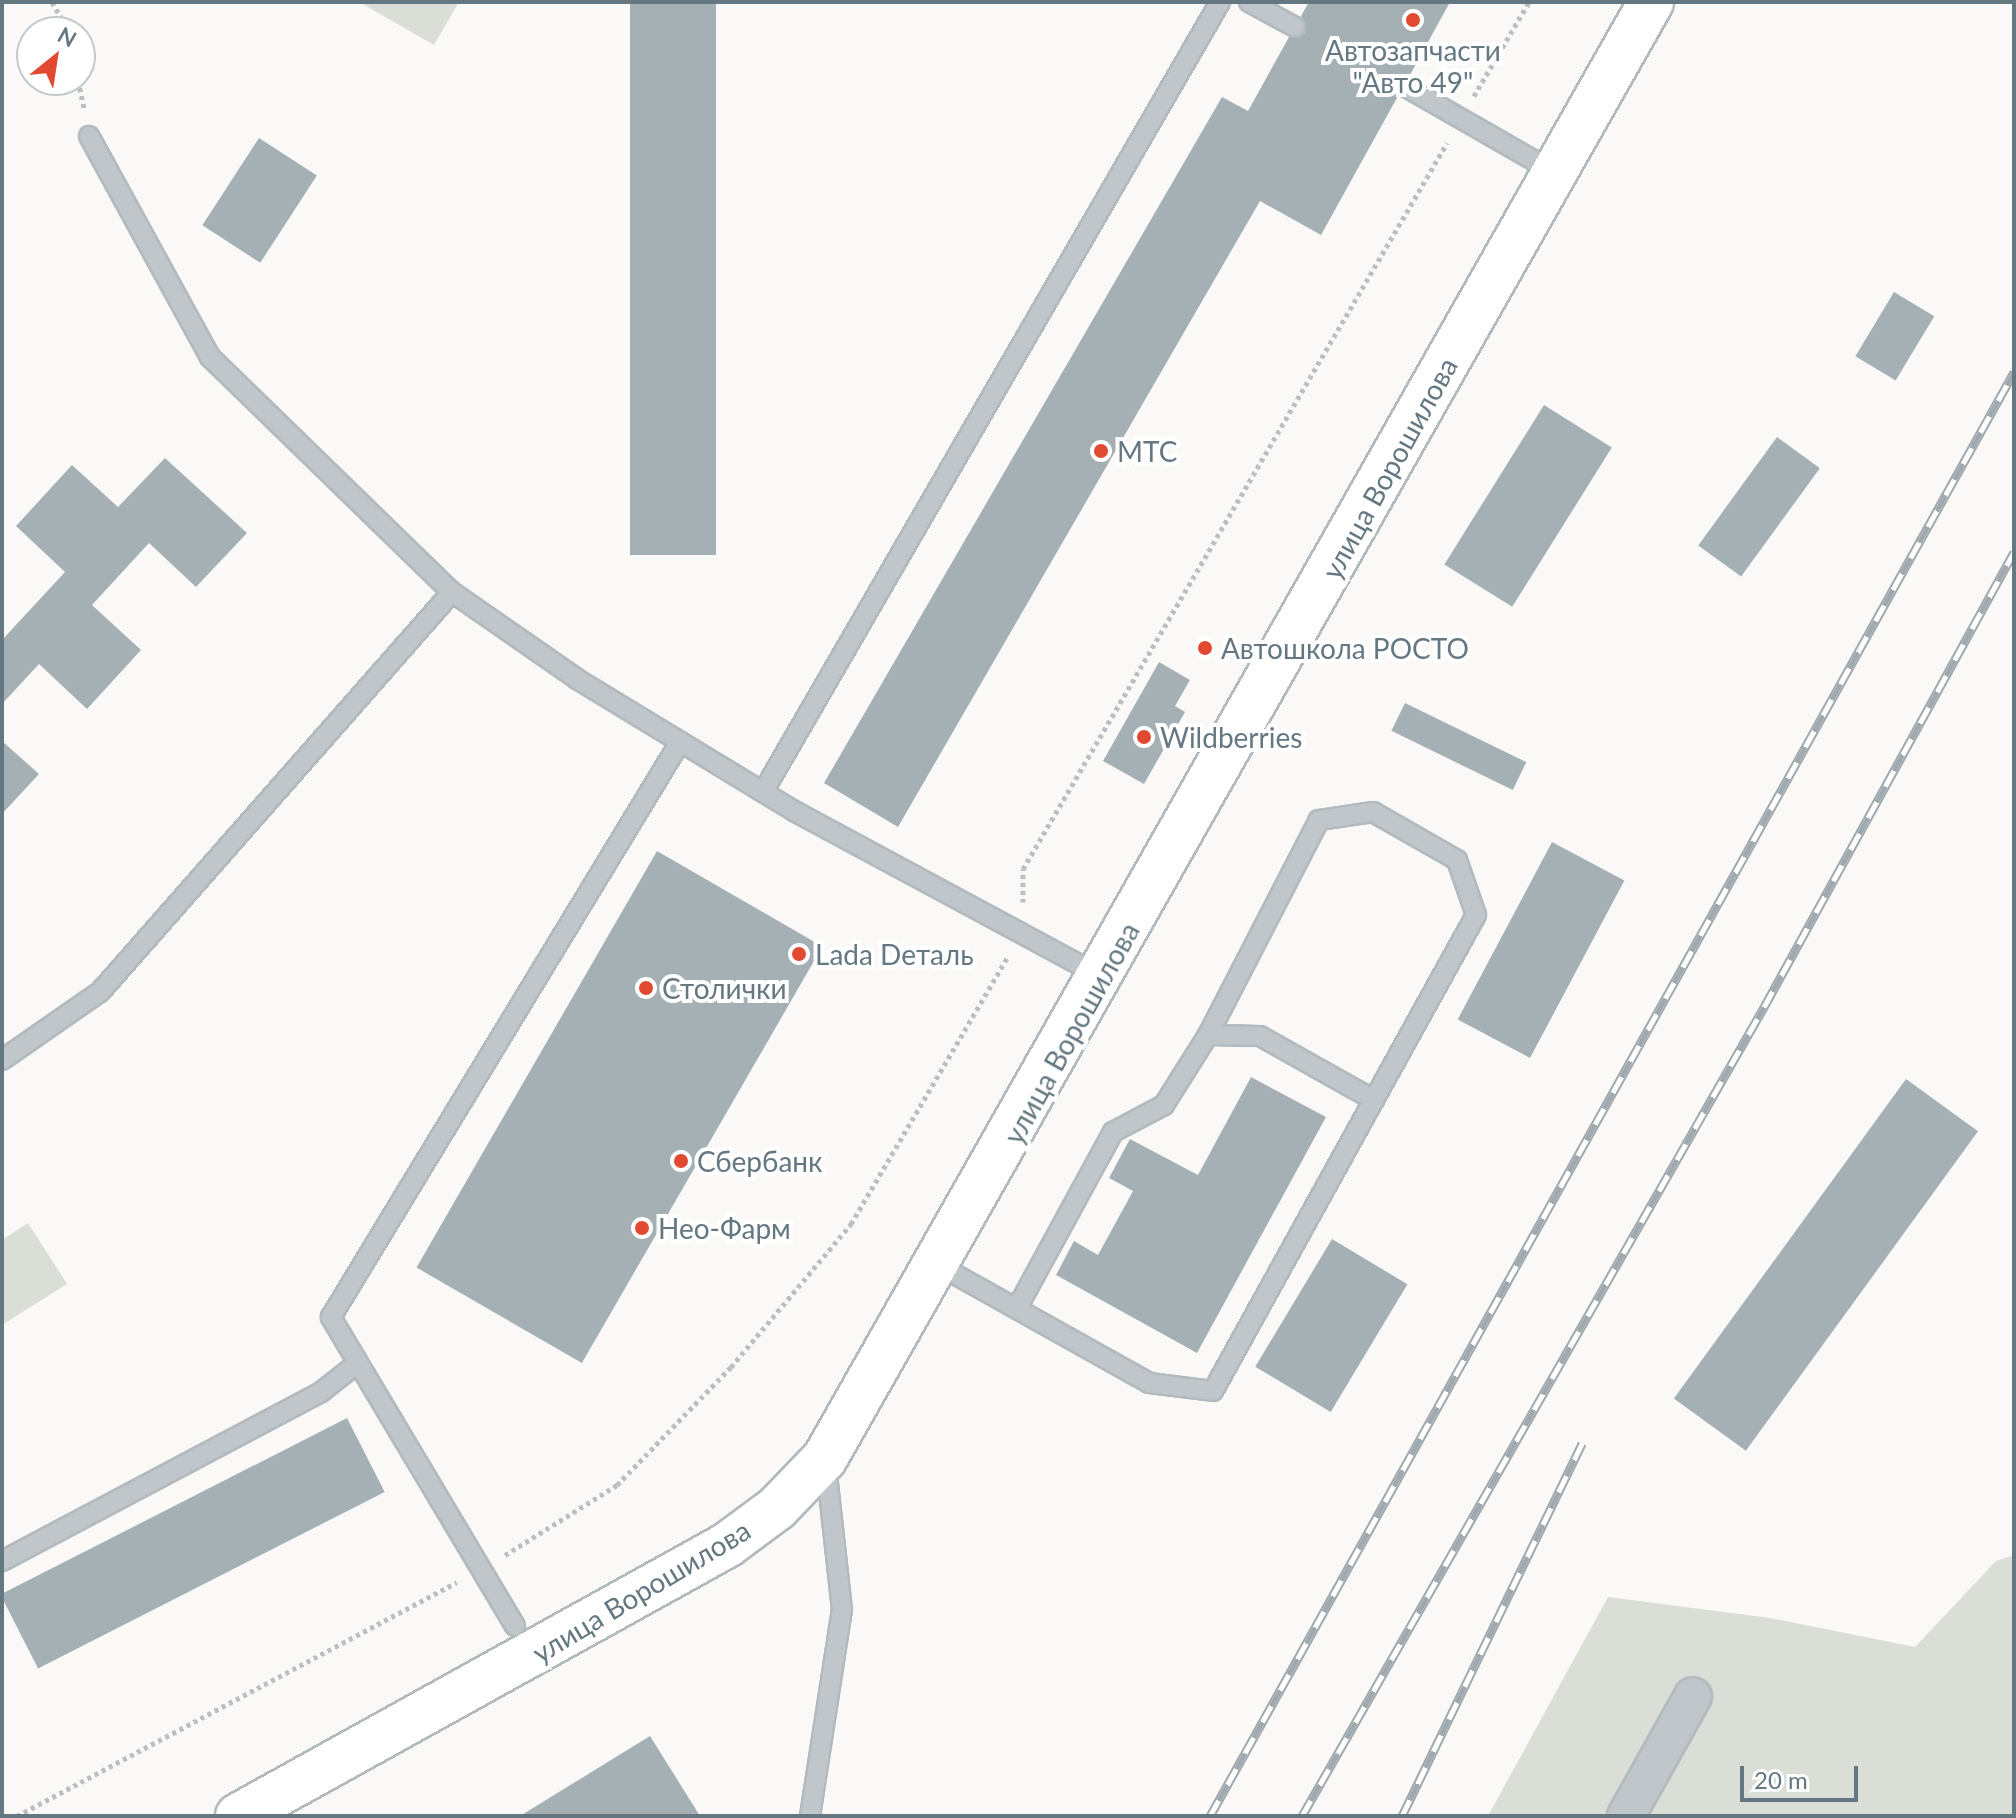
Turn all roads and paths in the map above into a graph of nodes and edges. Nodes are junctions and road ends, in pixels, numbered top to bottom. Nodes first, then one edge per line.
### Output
1 (1220, 2) edge
2 (1249, 2) edge
3 (1529, 2) edge
4 (1651, 2) edge
5 (1295, 27) dead end
6 (1404, 86) dead end
7 (1465, 112) dead end
8 (89, 136) dead end
9 (1449, 140) dead end
10 (1555, 173) junction
11 (452, 592) junction
12 (680, 742) junction
13 (763, 792) junction
14 (1023, 932) junction
15 (1103, 978) junction
16 (1208, 1035) junction
17 (2, 1060) edge
18 (1374, 1100) junction
19 (940, 1266) junction
20 (1017, 1308) junction
21 (358, 1363) junction
22 (825, 1458) junction
23 (2, 1561) edge
24 (479, 1570) junction
25 (515, 1626) dead end
26 (1693, 1696) dead end
27 (17, 1816) edge
28 (238, 1816) edge
29 (810, 1816) edge
30 (1626, 1816) edge

1 - 13 lane
2 - 5 lane
3 - 7 path
4 - 10 main road, улица Ворошилова
6 - 10 lane
8 - 11 lane
9 - 14 path
10 - 15 main road, улица Ворошилова
11 - 12 lane
11 - 17 lane
12 - 13 lane
12 - 21 lane
13 - 14 lane
14 - 15 lane
14 - 24 path
15 - 19 main road, улица Ворошилова
16 - 18 lane
16 - 18 lane
16 - 20 lane
18 - 20 lane
19 - 20 lane
19 - 22 main road, улица Ворошилова
21 - 23 lane
21 - 24 lane
22 - 28 main road, улица Ворошилова
22 - 29 lane
24 - 25 lane
24 - 27 path
26 - 30 street

